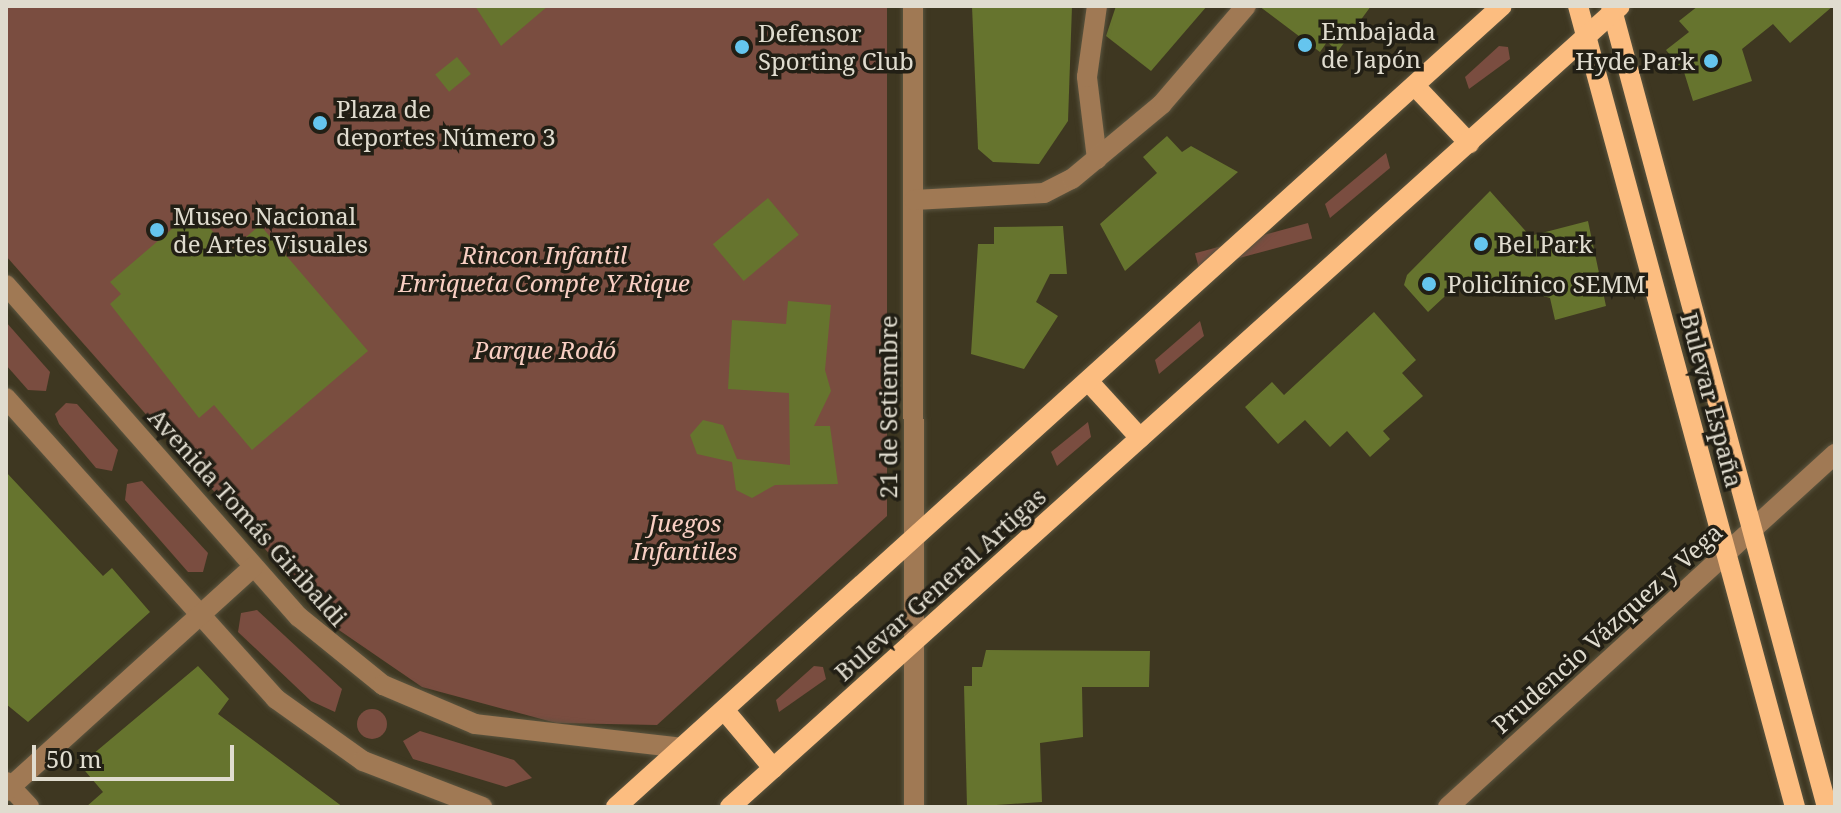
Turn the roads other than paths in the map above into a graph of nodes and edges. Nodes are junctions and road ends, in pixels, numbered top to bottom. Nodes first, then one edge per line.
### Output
1 (913, 6) edge
2 (1097, 6) edge
3 (1246, 6) edge
4 (1502, 6) edge
5 (1578, 6) edge
6 (1588, 6) edge
7 (1615, 8) edge
8 (1586, 35) junction
9 (1415, 86) junction
10 (1469, 143) junction
11 (1097, 159) junction
12 (914, 200) junction
13 (6, 285) edge
14 (1088, 381) junction
15 (6, 398) edge
16 (1140, 438) junction
17 (1835, 454) edge
18 (1752, 532) junction
19 (915, 537) junction
20 (1727, 554) junction
21 (253, 567) junction
22 (197, 617) junction
23 (916, 643) junction
24 (725, 711) junction
25 (682, 748) junction
26 (773, 768) junction
27 (7, 787) edge
28 (453, 803) edge
29 (29, 807) edge
30 (482, 807) edge
31 (616, 807) edge
32 (730, 807) edge
33 (914, 807) edge
34 (1448, 807) edge
35 (1795, 807) edge
36 (1827, 807) edge

1 - 12 street, 21 de Setiembre
2 - 11 street
3 - 11 street
4 - 9 main road
5 - 8 main road, Bulevar España
6 - 8 main road
7 - 8 main road, Bulevar General Artigas
7 - 18 main road, Bulevar España
8 - 10 main road, Bulevar General Artigas
8 - 20 main road, Bulevar España
9 - 10 main road
9 - 14 main road
10 - 16 main road, Bulevar General Artigas
11 - 12 street
12 - 19 street, 21 de Setiembre
13 - 21 street, Avenida Tomás Giribaldi
14 - 16 main road
14 - 19 main road
15 - 22 street
16 - 23 main road, Bulevar General Artigas
17 - 18 street, Prudencio Vázquez y Vega
18 - 20 street, Prudencio Vázquez y Vega
18 - 36 main road, Bulevar España
19 - 23 street, 21 de Setiembre
19 - 24 main road
20 - 34 street, Prudencio Vázquez y Vega
20 - 35 main road, Bulevar España
21 - 22 street
21 - 25 street, Avenida Tomás Giribaldi
22 - 27 street
22 - 28 street
23 - 26 main road, Bulevar General Artigas
23 - 33 street, 21 de Setiembre
24 - 25 main road
24 - 26 main road
25 - 31 main road
26 - 32 main road, Bulevar General Artigas
27 - 29 street
28 - 30 street

